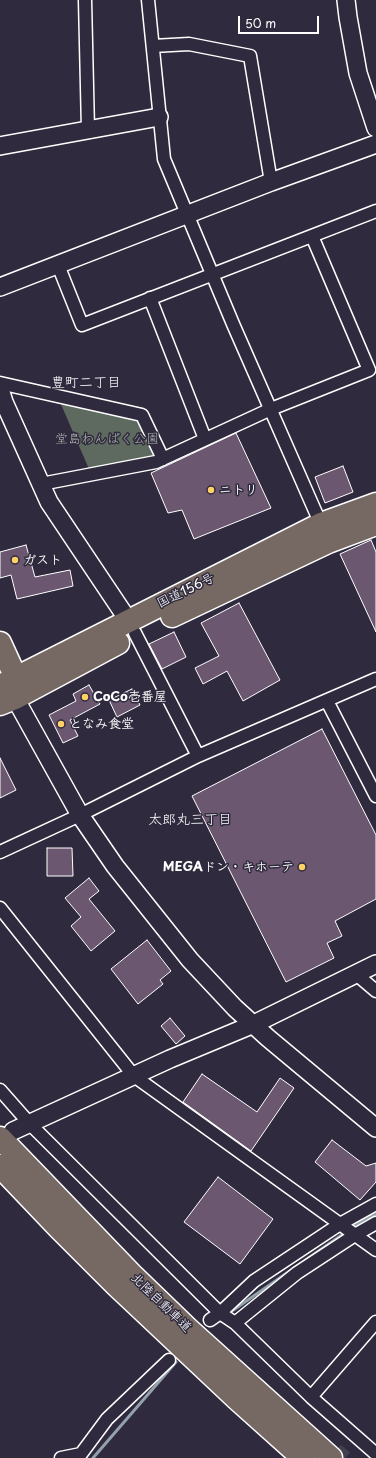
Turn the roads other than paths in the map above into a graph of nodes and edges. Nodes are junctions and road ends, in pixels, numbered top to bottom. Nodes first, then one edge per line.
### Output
1 (85, 0) edge
2 (148, 0) edge
3 (346, 0) edge
4 (153, 46) junction
5 (160, 117) junction
6 (376, 128) edge
7 (88, 130) junction
8 (376, 144) edge
9 (0, 146) edge
10 (271, 182) junction
11 (376, 212) edge
12 (186, 215) junction
13 (312, 236) junction
14 (58, 264) junction
15 (212, 275) junction
16 (0, 287) edge
17 (150, 298) junction
18 (0, 383) edge
19 (0, 389) edge
20 (271, 409) junction
21 (205, 439) junction
22 (163, 459) junction
23 (41, 484) junction
24 (376, 504) edge
25 (376, 524) edge
26 (324, 533) junction
27 (131, 627) junction
28 (0, 643) edge
29 (376, 679) edge
30 (6, 688) edge
31 (327, 701) junction
32 (198, 756) junction
33 (376, 796) edge
34 (80, 815) junction
35 (0, 852) edge
36 (0, 908) edge
37 (376, 964) edge
38 (356, 974) junction
39 (376, 991) edge
40 (254, 1024) junction
41 (134, 1076) junction
42 (0, 1090) edge
43 (30, 1124) junction
44 (376, 1128) edge
45 (7, 1135) edge
46 (0, 1166) edge
47 (376, 1204) edge
48 (376, 1223) edge
49 (348, 1230) junction
50 (376, 1250) edge
51 (215, 1317) junction
52 (376, 1322) edge
53 (235, 1323) junction
54 (169, 1360) dead end
55 (311, 1397) junction
56 (345, 1447) edge
57 (376, 1454) edge
58 (61, 1458) edge
59 (303, 1458) edge

1 - 7 street
2 - 4 street
3 - 6 street
4 - 5 street
4 - 10 street
5 - 7 street
5 - 12 street
7 - 9 street
8 - 10 street
10 - 12 street
11 - 13 street
12 - 14 street
12 - 15 street
13 - 15 street
13 - 20 street
14 - 16 street
14 - 17 street
15 - 17 street
15 - 20 street
17 - 21 street
18 - 22 street
19 - 23 street
20 - 21 street
20 - 26 street
21 - 22 street
22 - 23 street
23 - 27 street
24 - 26 highway, 国道156号
25 - 26 highway, 国道156号
26 - 27 highway, 国道156号
27 - 30 highway, 国道156号
27 - 32 street
28 - 30 highway
29 - 31 street
30 - 34 street
31 - 32 street
31 - 33 street
32 - 34 street
34 - 35 street
34 - 40 street
36 - 41 street
37 - 38 street
38 - 39 street
38 - 40 street
40 - 41 street
40 - 44 street
41 - 43 street
41 - 49 street
42 - 43 street
43 - 45 street
43 - 51 street
45 - 56 highway, 北陸自動車道
46 - 59 highway, 北陸自動車道
47 - 49 street
48 - 49 street
49 - 50 street
49 - 51 street
49 - 53 street
51 - 53 street
52 - 55 street
53 - 55 street
54 - 58 street
55 - 56 street
56 - 57 street

